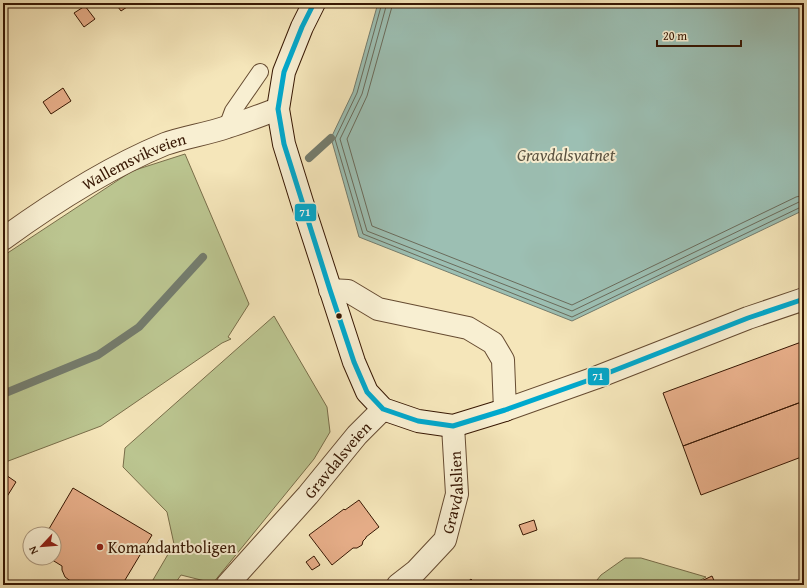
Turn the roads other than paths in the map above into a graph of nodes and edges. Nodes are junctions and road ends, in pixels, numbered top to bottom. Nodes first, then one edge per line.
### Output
1 (314, 3) edge
2 (260, 72) dead end
3 (278, 109) junction
4 (227, 127) junction
5 (3, 239) edge
6 (330, 290) junction
7 (804, 299) edge
8 (383, 409) junction
9 (505, 410) junction
10 (453, 426) junction
11 (227, 585) edge
12 (398, 585) edge

1 - 3 street, Gravdalsveien
2 - 4 lane
3 - 4 street, Wallemsvikveien
3 - 6 street, Gravdalsveien
4 - 5 street, Wallemsvikveien
6 - 8 street, Gravdalsveien
6 - 9 street
7 - 9 street, Gravdalslien
8 - 10 street, Gravdalslien
8 - 11 street, Gravdalsveien
9 - 10 street, Gravdalslien
10 - 12 street, Gravdalslien

